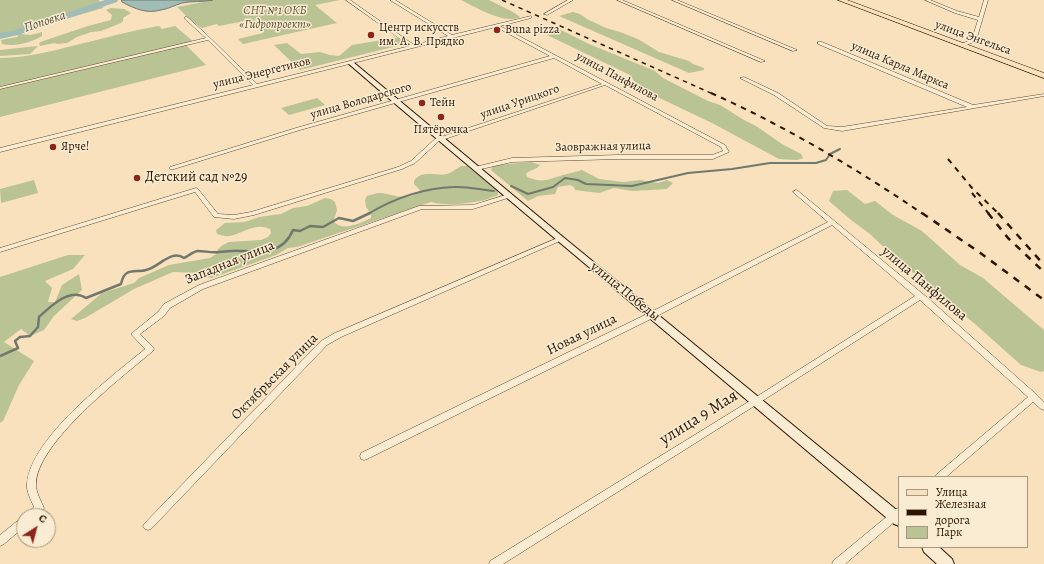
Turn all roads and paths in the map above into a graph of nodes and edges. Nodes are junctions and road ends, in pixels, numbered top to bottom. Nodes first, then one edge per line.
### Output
1 (348, 0) edge
2 (392, 0) edge
3 (571, 0) edge
4 (619, 0) edge
5 (674, 0) edge
6 (841, 0) edge
7 (848, 0) edge
8 (927, 0) edge
9 (986, 0) edge
10 (546, 14) dead end
11 (530, 17) dead end
12 (186, 18) dead end
13 (897, 19) junction
14 (980, 19) junction
15 (497, 26) junction
16 (452, 37) junction
17 (209, 39) junction
18 (820, 43) dead end
19 (963, 44) junction
20 (414, 47) junction
21 (795, 50) dead end
22 (555, 56) junction
23 (763, 61) dead end
24 (351, 63) junction
25 (1044, 74) edge
26 (742, 78) dead end
27 (605, 84) junction
28 (256, 86) junction
29 (0, 88) edge
30 (1044, 96) edge
31 (395, 101) junction
32 (972, 107) junction
33 (441, 139) junction
34 (726, 149) joint
35 (0, 150) edge
36 (172, 168) dead end
37 (477, 168) junction
38 (796, 192) dead end
39 (509, 196) junction
40 (832, 223) junction
41 (560, 239) junction
42 (0, 250) edge
43 (920, 296) junction
44 (652, 314) junction
45 (1034, 397) junction
46 (756, 401) junction
47 (1044, 407) edge
48 (364, 456) dead end
49 (941, 476) edge
50 (39, 508) edge
51 (897, 516) edge
52 (148, 526) dead end
53 (16, 528) edge
54 (0, 541) edge
55 (930, 548) edge
56 (494, 564) edge
57 (837, 564) edge
58 (947, 564) edge

1 - 20 street
2 - 16 street
3 - 10 street
4 - 23 street
5 - 21 street
6 - 13 main road
7 - 13 main road
8 - 14 street
9 - 14 street
11 - 15 street, улица Энергетиков
12 - 17 street
13 - 19 main road, улица Энгельса
14 - 19 street
15 - 16 street, улица Энергетиков
15 - 22 street, улица Панфилова
16 - 20 street, улица Энергетиков
17 - 28 street
17 - 29 street
18 - 32 street, улица Карла Маркса
19 - 25 main road, улица Энгельса
20 - 24 street, улица Энергетиков
22 - 27 street, улица Панфилова
22 - 31 street, улица Володарского
24 - 28 street, улица Энергетиков
24 - 31 street, улица Победы
26 - 32 street
27 - 33 street, улица Урицкого
27 - 34 street, улица Панфилова
28 - 35 street, улица Энергетиков
30 - 32 street
31 - 33 street, улица Победы
31 - 36 street, улица Володарского
33 - 37 street, улица Победы
33 - 42 street
34 - 37 street, Заовражная улица
37 - 39 street, улица Победы
38 - 40 street, улица Панфилова
39 - 41 street, улица Победы
39 - 50 street, Западная улица
40 - 43 street, улица Панфилова
40 - 44 street, Новая улица
41 - 44 street, улица Победы
41 - 52 street, Октябрьская улица
43 - 45 street, улица Панфилова
43 - 46 street, улица 9 Мая
44 - 46 street, улица Победы
44 - 48 street, Новая улица
45 - 47 street, улица Панфилова
45 - 49 street
46 - 51 street, улица Победы
46 - 56 street, улица 9 Мая
51 - 57 street
53 - 54 street
55 - 58 street

